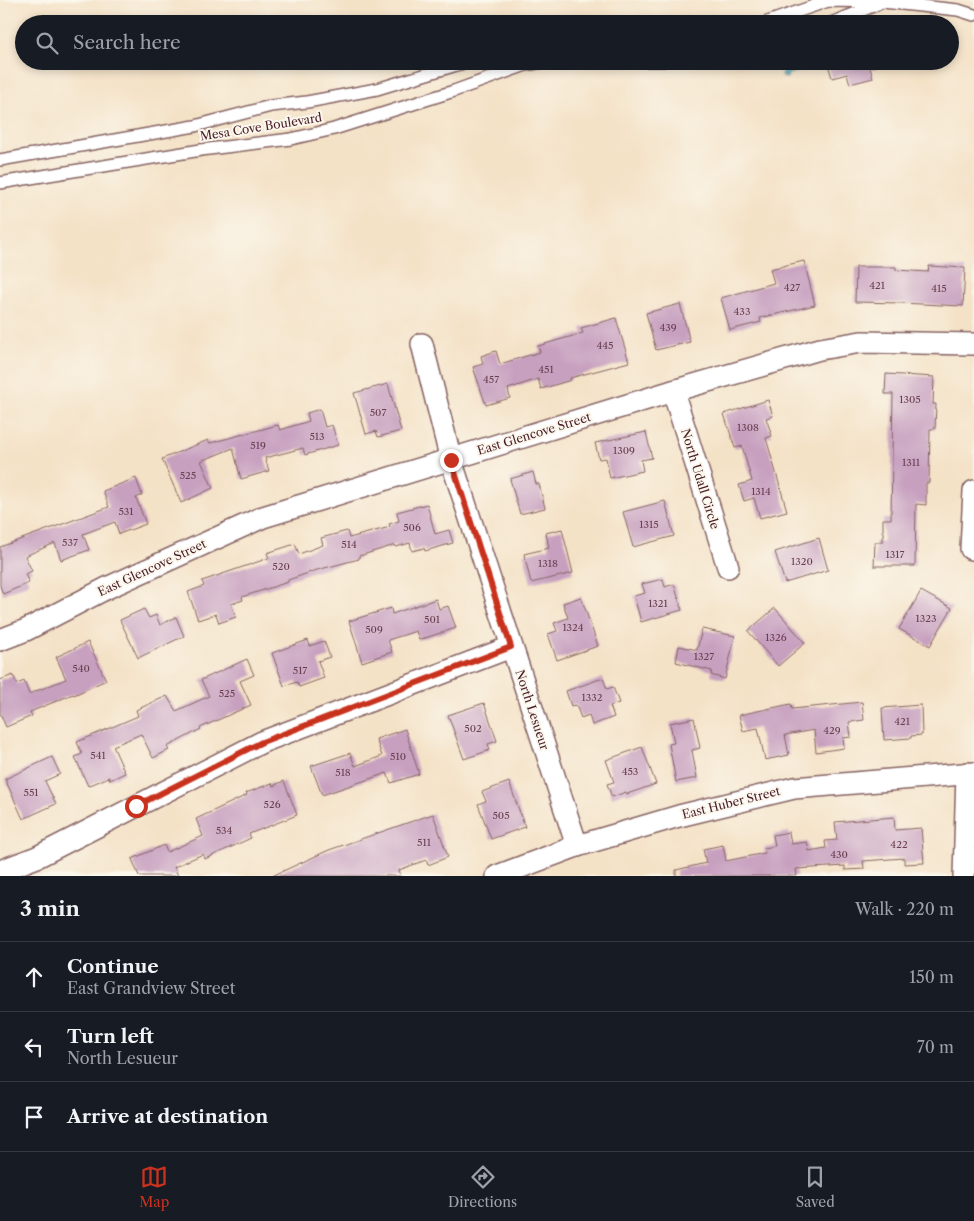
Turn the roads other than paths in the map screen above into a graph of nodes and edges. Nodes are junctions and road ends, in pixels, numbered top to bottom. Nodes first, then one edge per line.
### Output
1 (883, 2) junction
2 (788, 15) edge
3 (851, 15) edge
4 (974, 15) edge
5 (442, 70) edge
6 (512, 70) edge
7 (0, 160) edge
8 (0, 184) edge
9 (422, 344) dead end
10 (974, 344) edge
11 (673, 391) junction
12 (451, 460) junction
13 (974, 491) edge
14 (971, 549) dead end
15 (728, 567) dead end
16 (0, 640) edge
17 (511, 647) junction
18 (970, 773) edge
19 (578, 846) junction
20 (0, 871) edge
21 (496, 876) edge
22 (964, 876) edge

1 - 2 lane
1 - 3 lane
1 - 4 lane
5 - 7 lane, Mesa Cove Boulevard
6 - 8 lane, Mesa Cove Boulevard
9 - 12 street, North Lesueur
10 - 11 street, East Glencove Street
11 - 12 street, East Glencove Street
11 - 15 street, North Udall Circle
12 - 16 street, East Glencove Street
12 - 17 street, North Lesueur
13 - 14 street
17 - 19 street, North Lesueur
17 - 20 street
18 - 19 street, East Huber Street
18 - 22 street
19 - 21 street, East Huber Street

